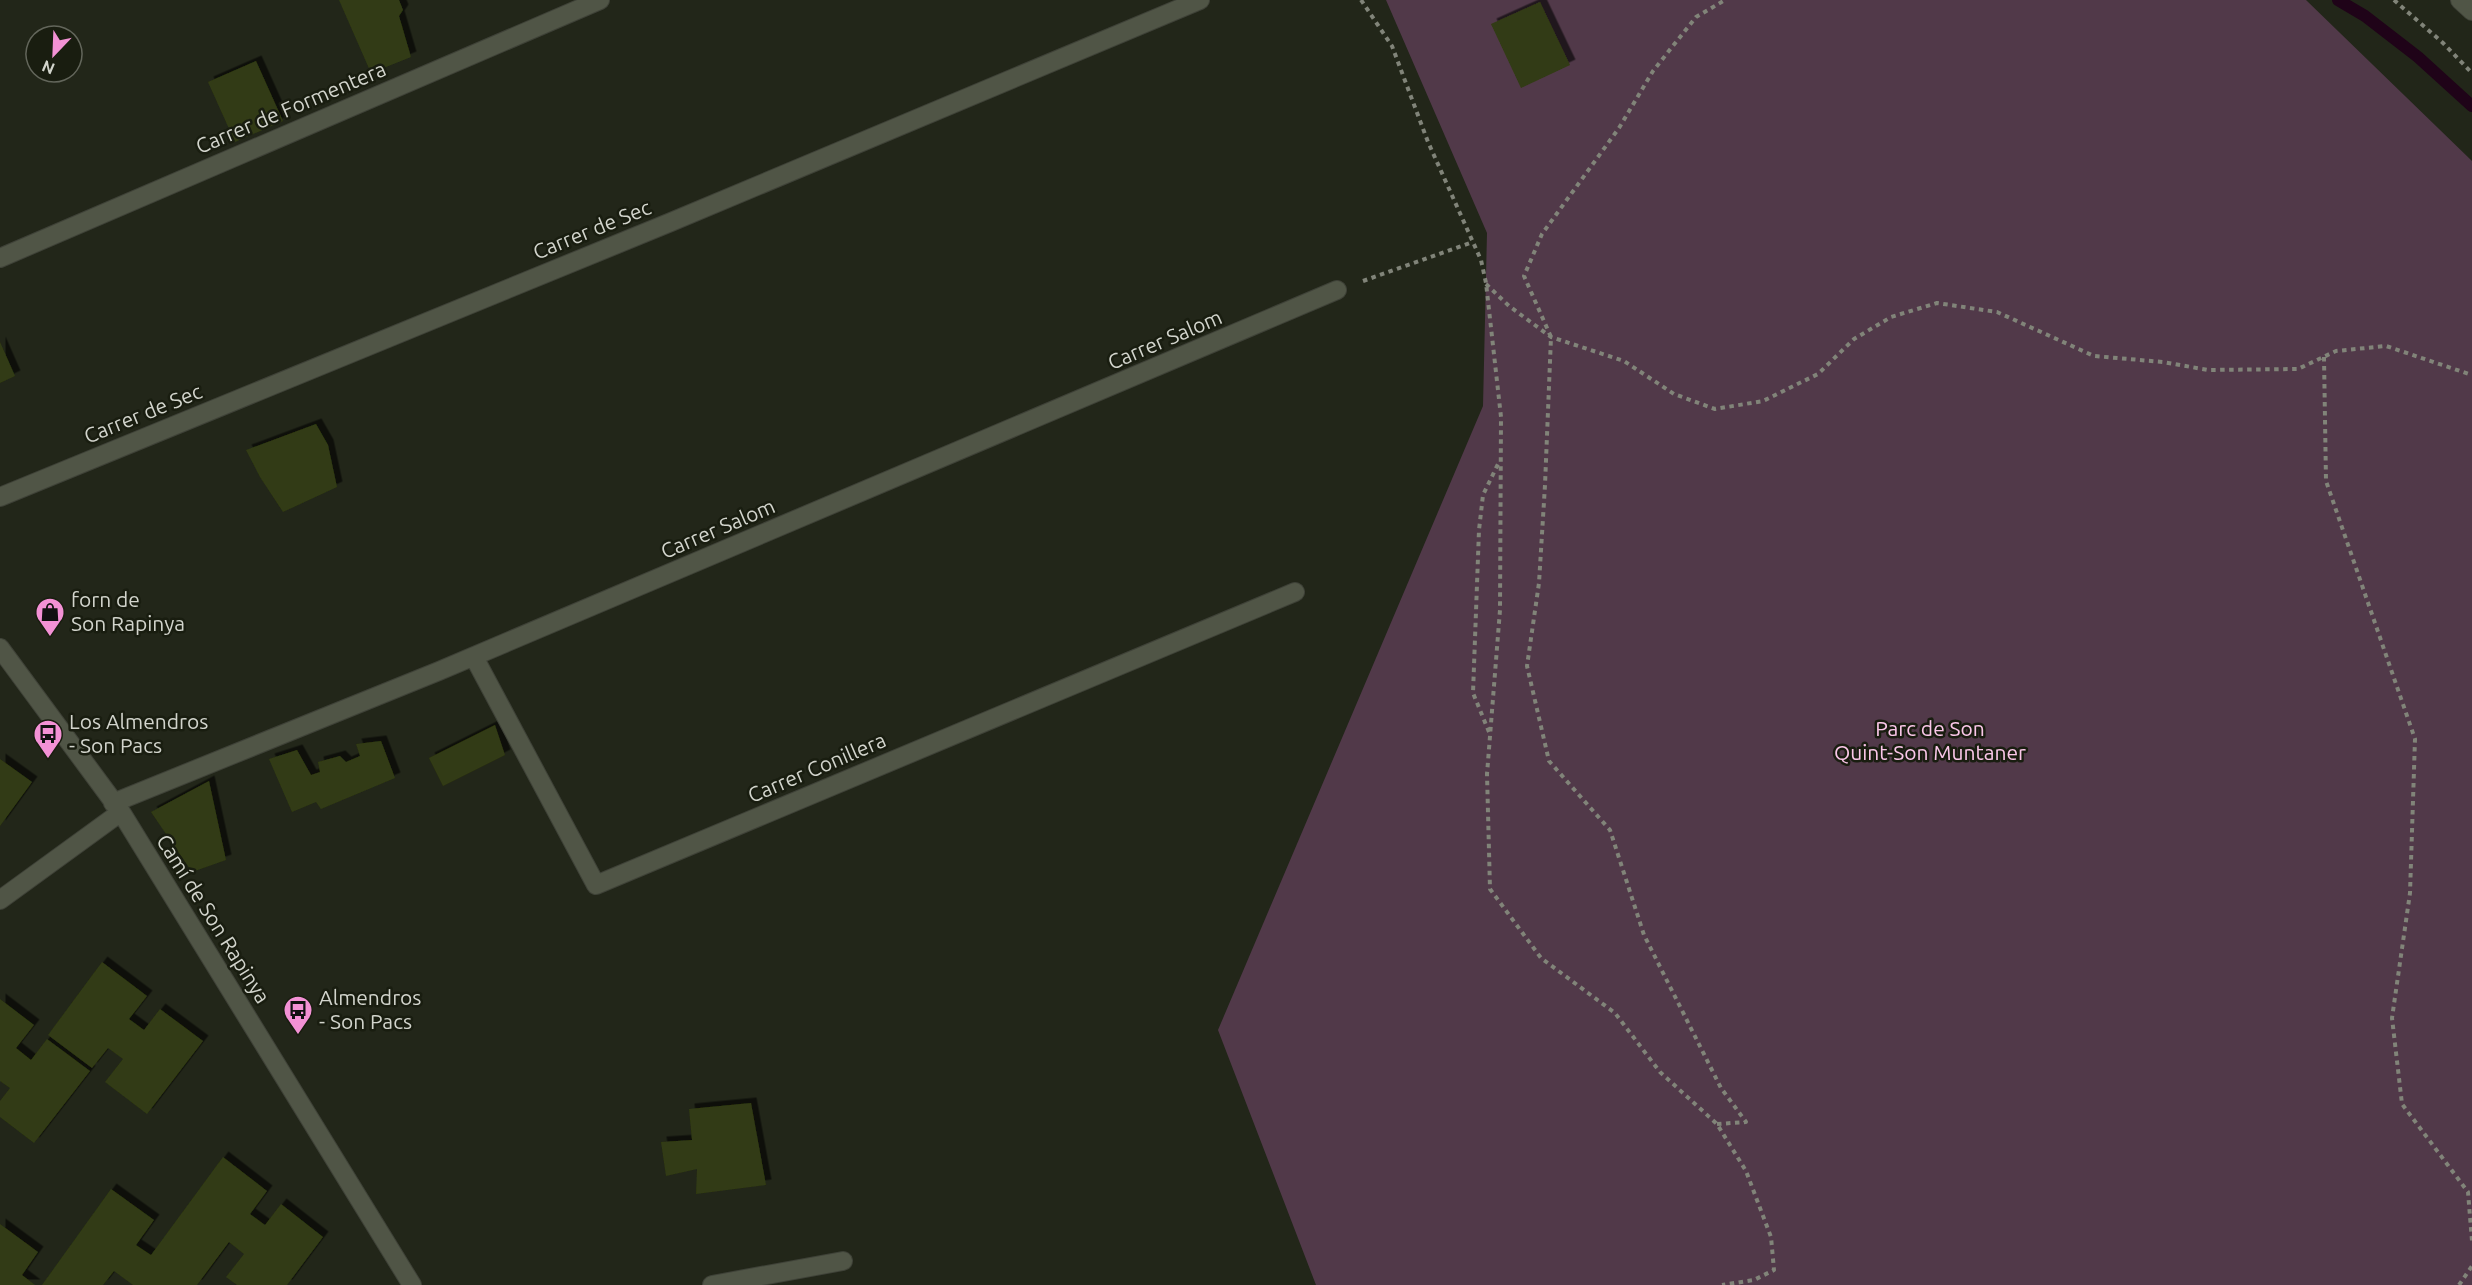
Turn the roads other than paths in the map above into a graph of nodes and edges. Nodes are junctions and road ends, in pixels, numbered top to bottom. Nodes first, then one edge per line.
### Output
1 (600, 0) edge
2 (1200, 0) edge
3 (2460, 0) edge
4 (2472, 11) edge
5 (0, 258) edge
6 (1337, 290) road end
7 (0, 497) edge
8 (1295, 592) dead end
9 (0, 648) edge
10 (474, 657) junction
11 (117, 807) junction
12 (0, 900) edge
13 (843, 1261) dead end
14 (412, 1285) edge
15 (712, 1285) edge

1 - 5 street, Carrer de Formentera
2 - 7 street, Carrer de Sec
3 - 4 street
6 - 10 street, Carrer Salom
8 - 10 street, Carrer Conillera
9 - 11 street, Camí de Son Rapinya
10 - 11 street, Carrer Salom
11 - 12 street, Carrer Salom
11 - 14 street, Camí de Son Rapinya
13 - 15 street

